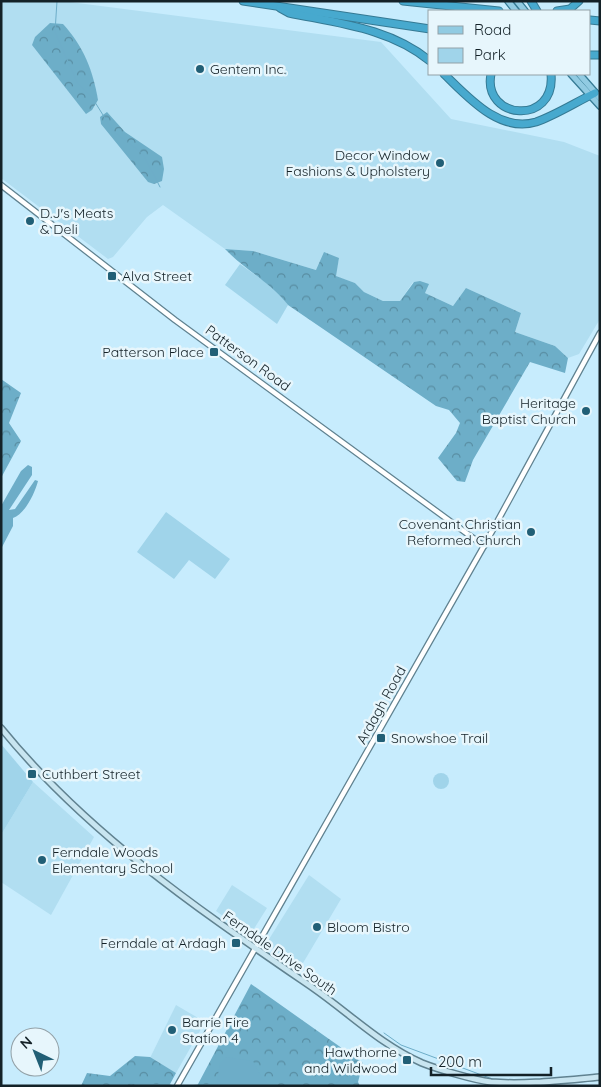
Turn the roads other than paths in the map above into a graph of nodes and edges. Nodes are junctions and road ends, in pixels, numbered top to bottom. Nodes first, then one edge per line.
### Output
1 (243, 1) edge
2 (403, 1) edge
3 (579, 1) edge
4 (276, 6) junction
5 (488, 10) edge
6 (564, 10) edge
7 (428, 29) edge
8 (428, 60) edge
9 (445, 75) edge
10 (491, 75) edge
11 (551, 75) edge
12 (572, 75) edge
13 (580, 75) edge
14 (595, 95) edge
15 (600, 106) edge
16 (1, 185) edge
17 (600, 333) edge
18 (484, 546) junction
19 (1, 728) edge
20 (256, 950) junction
21 (600, 1077) edge
22 (177, 1086) edge

1 - 4 highway
2 - 5 highway
3 - 6 highway
4 - 7 highway
4 - 8 highway
9 - 14 highway
10 - 11 highway
12 - 14 main road
13 - 14 main road
14 - 15 main road
16 - 18 street, Patterson Road
17 - 18 street, Ardagh Road
18 - 20 street, Ardagh Road
19 - 20 main road, Ferndale Drive South
20 - 21 main road, Ferndale Drive South
20 - 22 street, Ardagh Road

